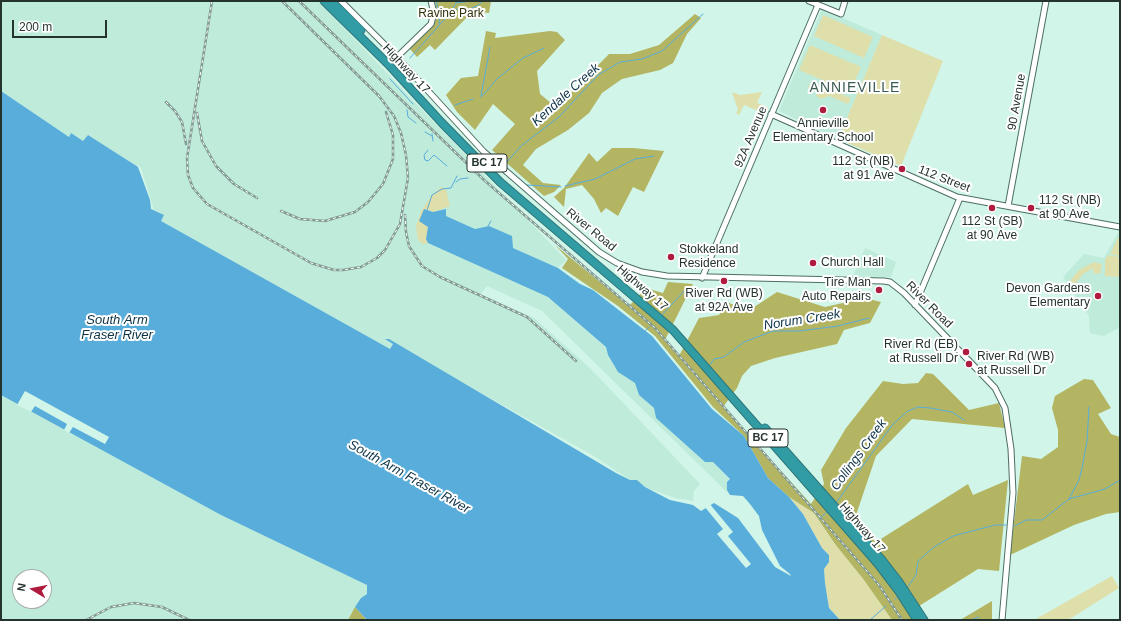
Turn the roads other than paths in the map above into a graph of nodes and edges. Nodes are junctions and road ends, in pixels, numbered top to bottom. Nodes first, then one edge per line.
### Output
1 (324, 1) edge
2 (331, 1) edge
3 (341, 1) edge
4 (431, 1) edge
5 (809, 1) edge
6 (845, 1) edge
7 (1046, 1) edge
8 (818, 5) junction
9 (397, 57) junction
10 (771, 114) junction
11 (960, 198) junction
12 (1008, 206) junction
13 (1120, 227) edge
14 (702, 278) junction
15 (915, 305) junction
16 (657, 312) junction
17 (910, 603) junction
18 (917, 620) edge
19 (924, 620) edge
20 (1002, 620) edge

1 - 16 highway, Highway 17 / BC 17
2 - 16 highway, Highway 17 / BC 17
3 - 9 street, River Road
4 - 9 street
5 - 8 street
6 - 8 street
7 - 12 street, 90 Avenue
8 - 10 street, 92A Avenue
9 - 14 street, River Road
10 - 11 street, 112 Street
10 - 14 street, 92A Avenue
11 - 12 street, 112 Street
11 - 15 street
12 - 13 street, 112 Street
14 - 15 street, River Road
15 - 20 street, River Road
16 - 17 highway, Highway 17 / BC 17
17 - 18 highway, Highway 17 / BC 17
17 - 19 highway, Highway 17 / BC 17

